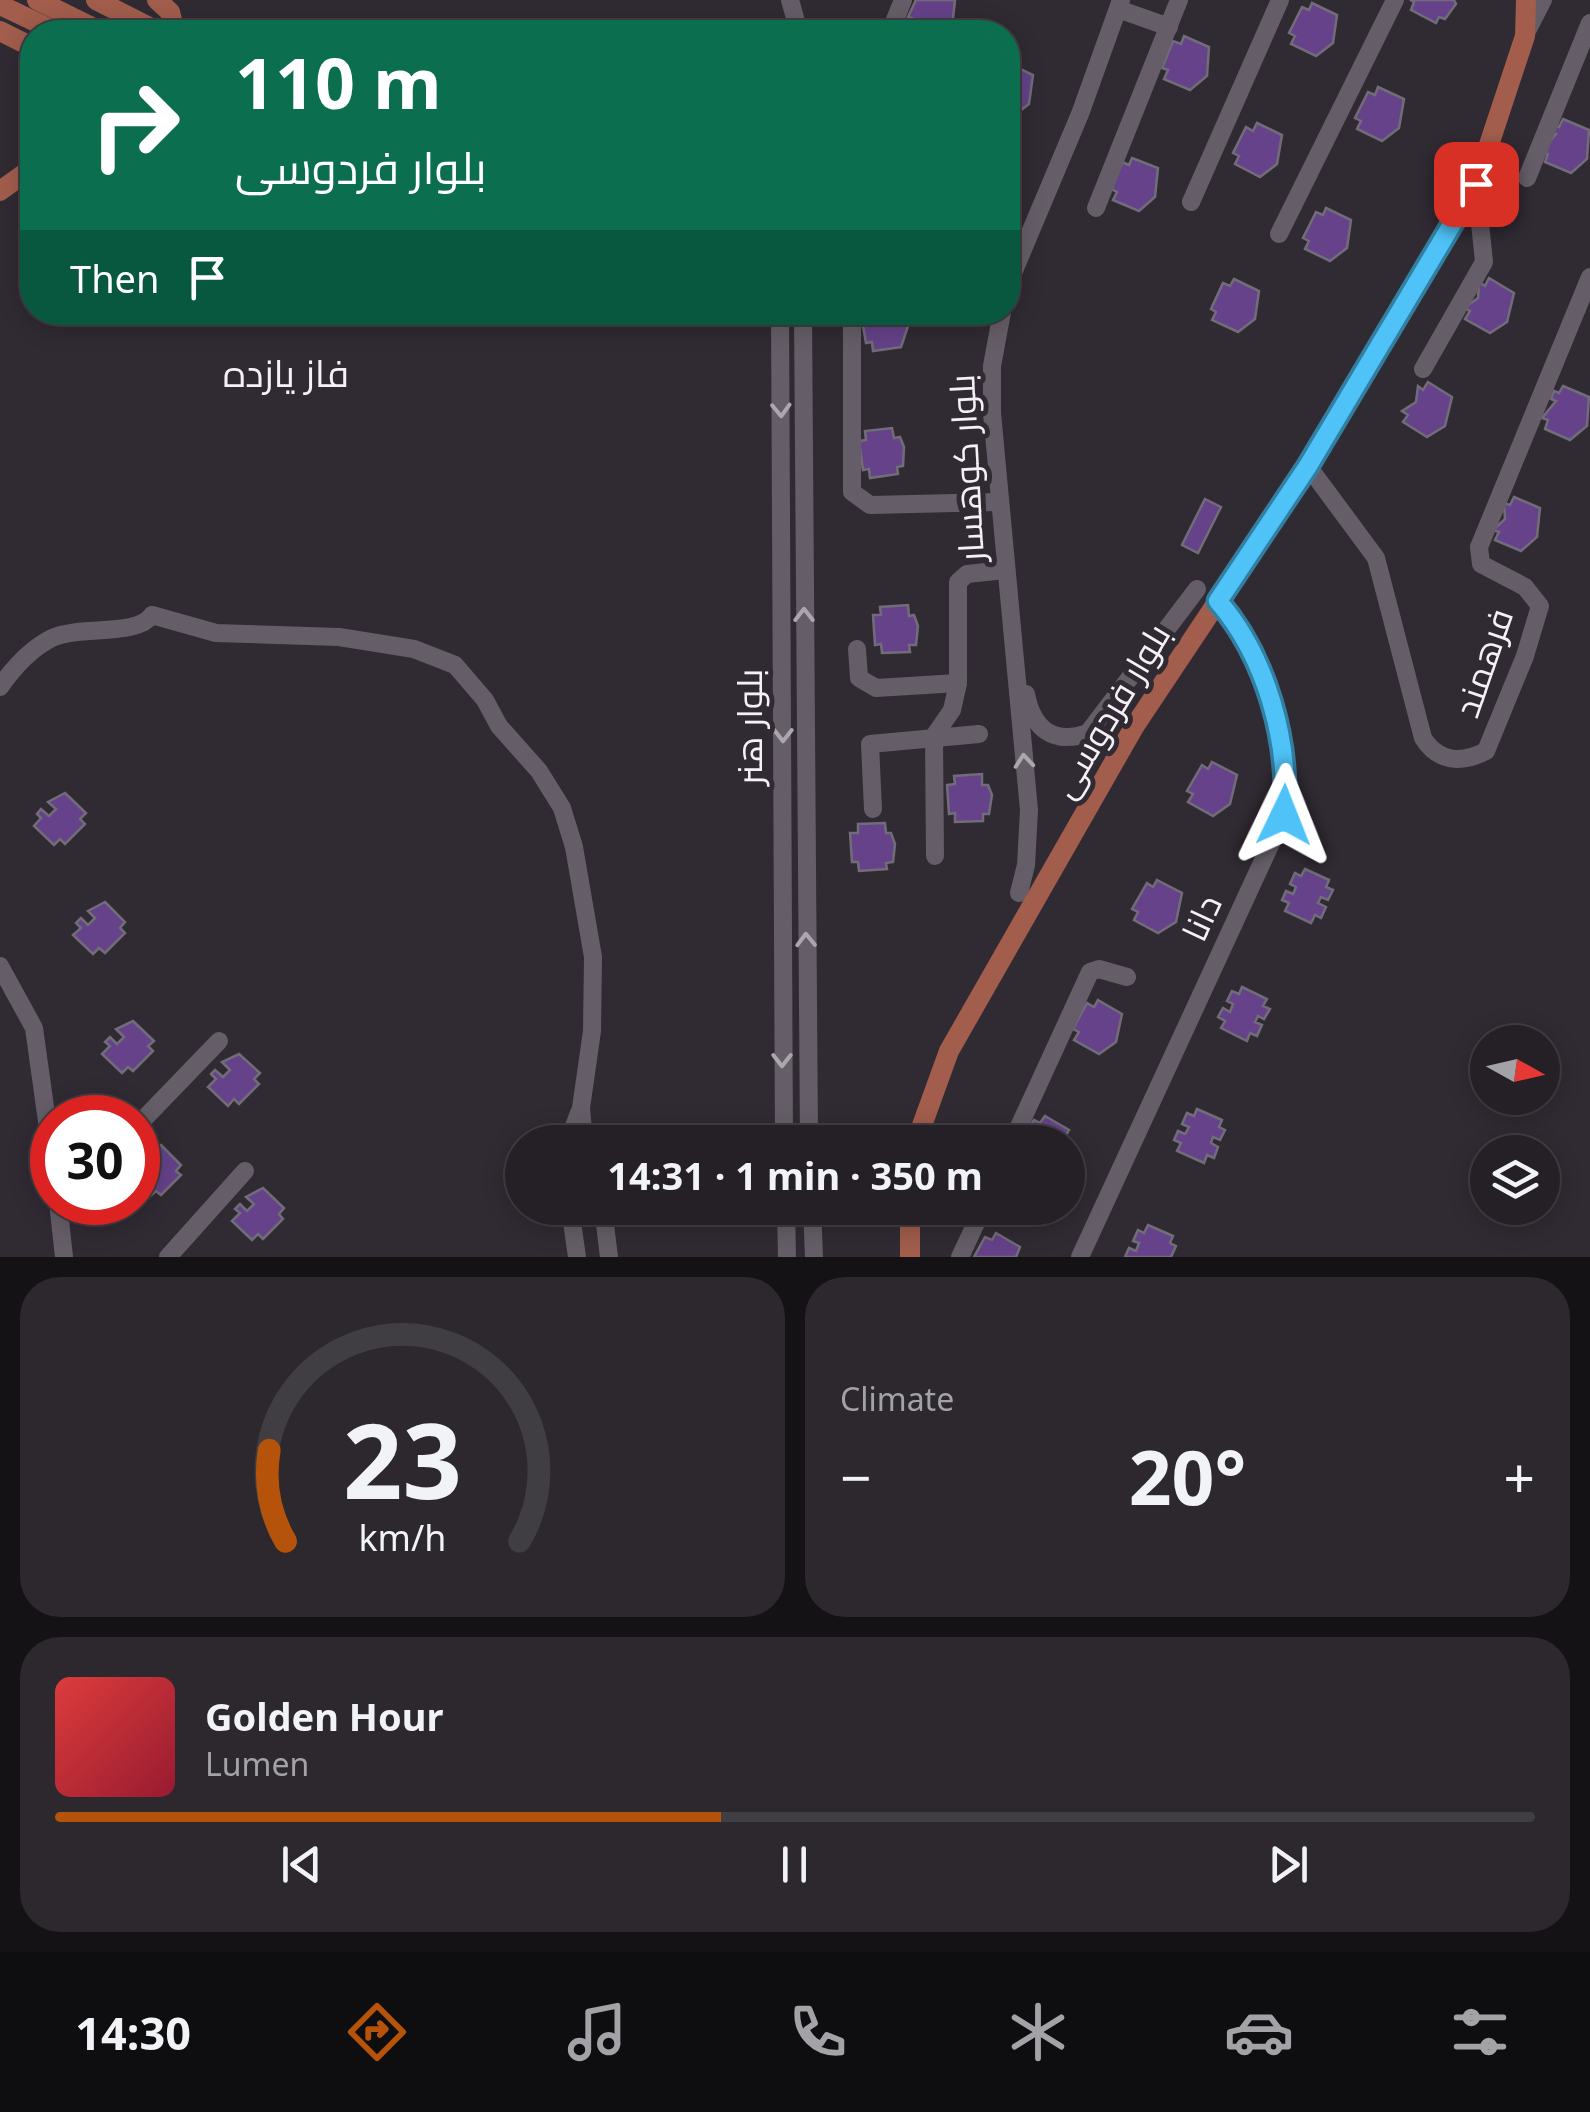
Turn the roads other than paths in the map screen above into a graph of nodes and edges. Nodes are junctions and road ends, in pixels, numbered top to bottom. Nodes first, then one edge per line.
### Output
1 (37, 0) edge
2 (96, 0) edge
3 (157, 0) edge
4 (1179, 0) edge
5 (1280, 0) edge
6 (1395, 0) edge
7 (1526, 0) edge
8 (1543, 0) edge
9 (0, 4) edge
10 (1120, 5) edge
11 (33, 20) edge
12 (78, 20) edge
13 (135, 20) edge
14 (172, 20) edge
15 (1590, 22) edge
16 (1169, 27) junction
17 (1524, 36) junction
18 (1527, 178) dead end
19 (1476, 184) junction
20 (1190, 202) dead end
21 (1096, 208) dead end
22 (1279, 234) dead end
23 (1020, 256) edge
24 (1590, 277) edge
25 (780, 325) edge
26 (803, 325) edge
27 (852, 325) edge
28 (1000, 325) edge
29 (1423, 369) dead end
30 (1308, 466) junction
31 (998, 502) junction
32 (1005, 570) junction
33 (1198, 589) dead end
34 (1218, 601) junction
35 (1010, 620) junction
36 (856, 650) dead end
37 (958, 683) junction
38 (0, 687) edge
39 (979, 734) dead end
40 (934, 736) junction
41 (873, 809) dead end
42 (935, 856) dead end
43 (1019, 893) dead end
44 (0, 966) edge
45 (1127, 977) dead end
46 (219, 1042) dead end
47 (43, 1095) edge
48 (160, 1102) edge
49 (581, 1108) junction
50 (574, 1125) edge
51 (582, 1125) edge
52 (784, 1125) edge
53 (809, 1125) edge
54 (922, 1125) edge
55 (1020, 1125) edge
56 (245, 1170) dead end
57 (61, 1225) edge
58 (572, 1225) edge
59 (605, 1225) edge
60 (786, 1225) edge
61 (813, 1225) edge
62 (910, 1225) edge
63 (974, 1225) edge
64 (64, 1257) edge
65 (168, 1257) edge
66 (577, 1257) edge
67 (609, 1257) edge
68 (787, 1257) edge
69 (814, 1257) edge
70 (910, 1257) edge
71 (960, 1257) edge
72 (1080, 1257) edge

1 - 12 main road
2 - 13 main road
3 - 14 main road
4 - 16 street
5 - 20 street
6 - 22 street
7 - 17 main road, بلوار فردوسی
8 - 17 street
9 - 11 main road
10 - 16 street
10 - 23 street
15 - 18 street
16 - 21 street
17 - 19 main road, بلوار فردوسی
19 - 29 street
19 - 30 main road, بلوار فردوسی
24 - 30 street, فرهمند
25 -> 52 street, بلوار هنر
53 -> 26 street, بلوار هنر
27 - 31 street
28 - 31 street, بلوار کوهسار
30 - 34 main road, بلوار فردوسی
31 - 32 street, بلوار کوهسار
32 - 35 street, بلوار کوهسار
32 - 37 street
33 - 35 street
34 - 54 main road, بلوار فردوسی
34 - 72 street, دانا
43 -> 35 street
36 - 37 street
37 - 40 street
38 - 49 street
39 - 40 street
40 - 41 street
40 - 42 street
44 - 47 street
45 - 55 street
46 - 48 street
49 - 50 street
49 - 51 street
56 - 65 street
57 - 64 street
58 - 66 street
59 - 67 street
60 - 68 street
61 - 69 street
62 - 70 main road
63 - 71 street

